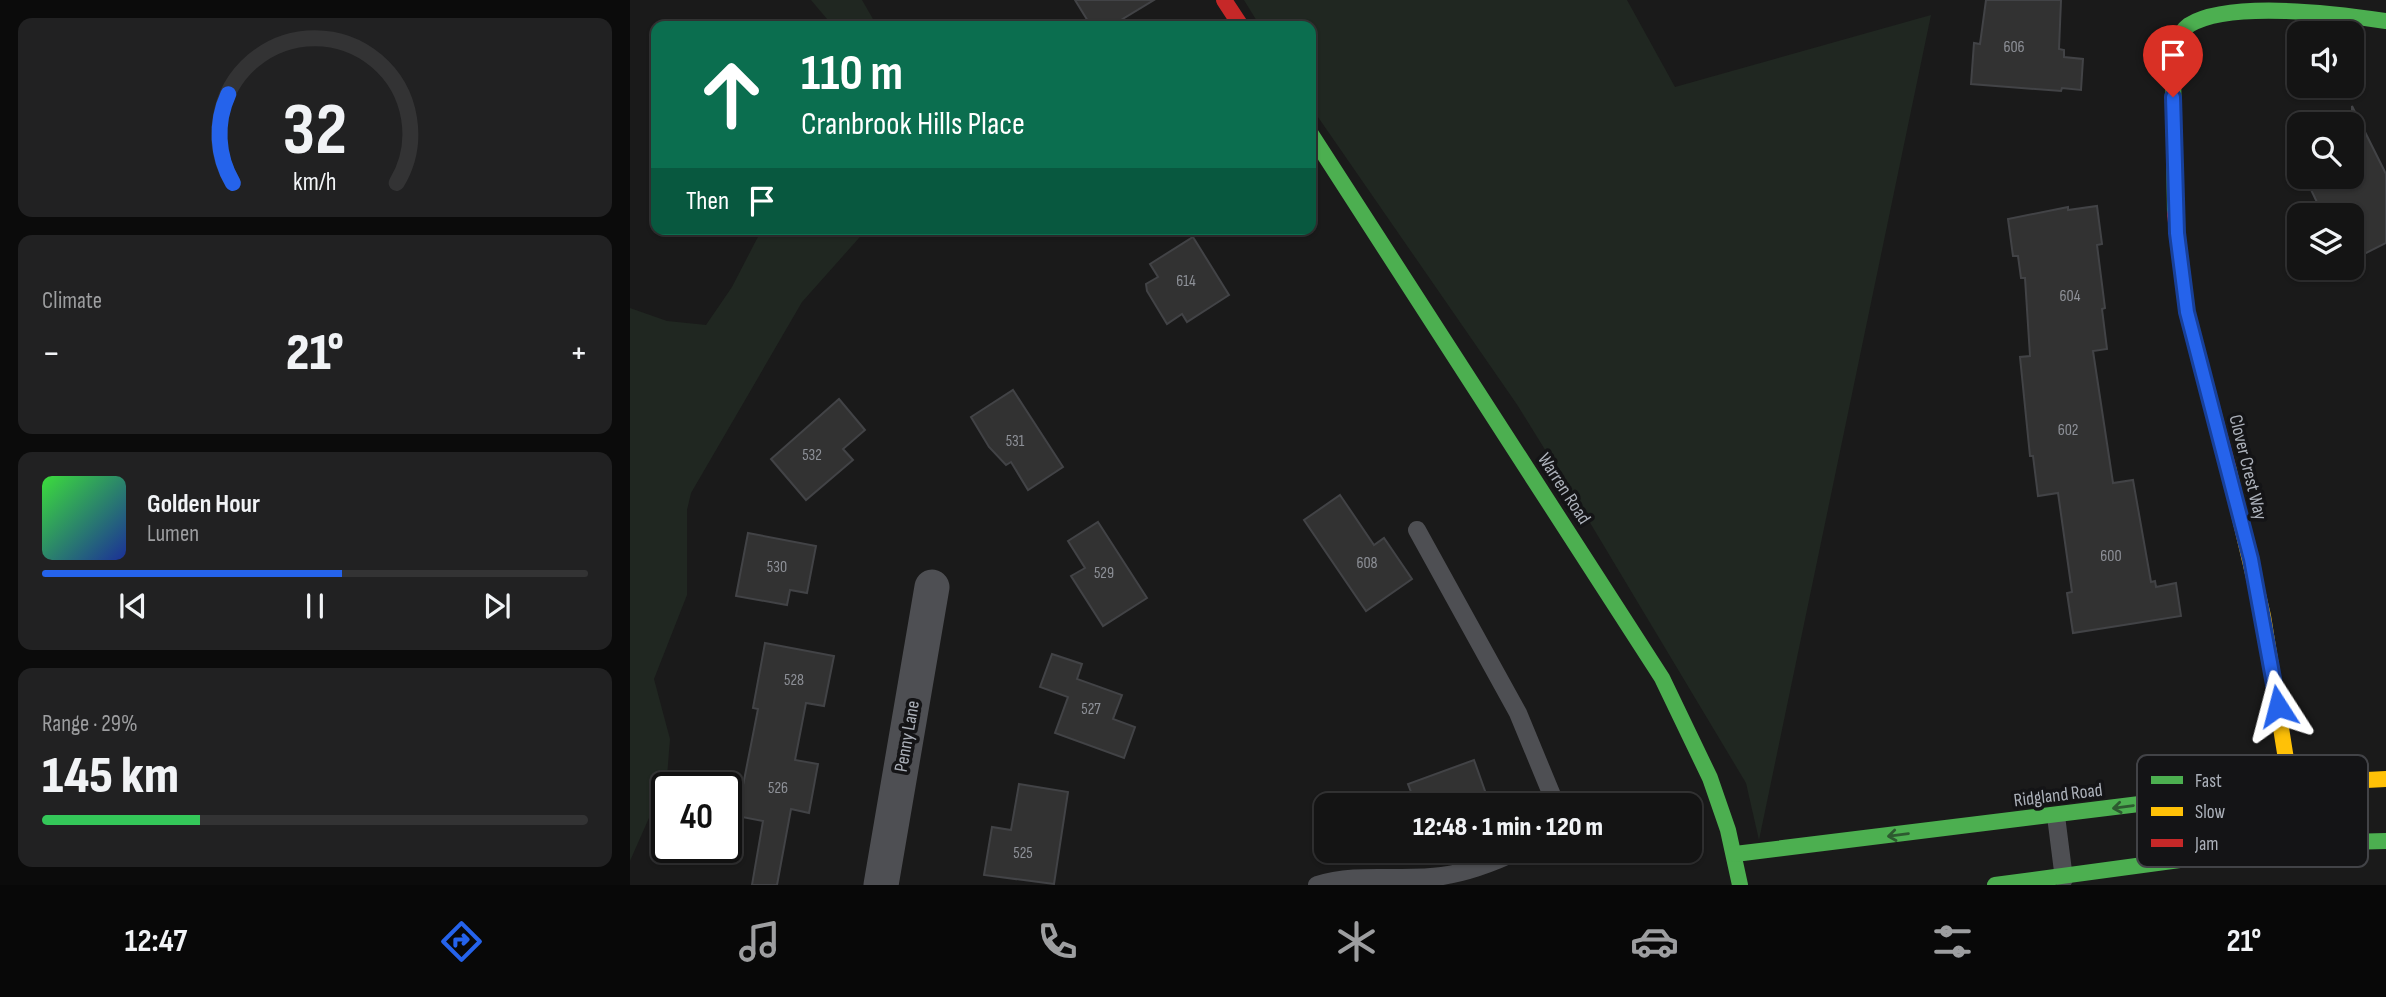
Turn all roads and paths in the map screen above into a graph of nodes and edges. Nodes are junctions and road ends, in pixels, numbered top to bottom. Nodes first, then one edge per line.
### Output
1 (1224, 0) edge
2 (1238, 21) edge
3 (2386, 21) edge
4 (1316, 142) edge
5 (1417, 530) dead end
6 (932, 587) dead end
7 (2285, 755) edge
8 (2386, 779) edge
9 (2368, 780) edge
10 (1551, 793) edge
11 (2137, 805) edge
12 (2056, 816) junction
13 (2368, 841) edge
14 (2386, 841) edge
15 (1735, 854) junction
16 (1492, 863) edge
17 (2154, 867) edge
18 (2065, 881) edge
19 (881, 885) edge
20 (1317, 885) edge
21 (1740, 885) edge
22 (1996, 885) edge

1 - 2 street
3 - 7 street, Clover Crest Way
4 - 15 street, Warren Road
5 - 10 lane
6 - 19 street, Penny Lane
8 - 9 street, Ridgland Road
11 -> 12 street, Ridgland Road
12 -> 15 street, Ridgland Road
12 - 18 lane
13 - 14 street
15 - 21 street, Warren Road
16 - 20 lane
17 - 18 street
18 - 22 street

